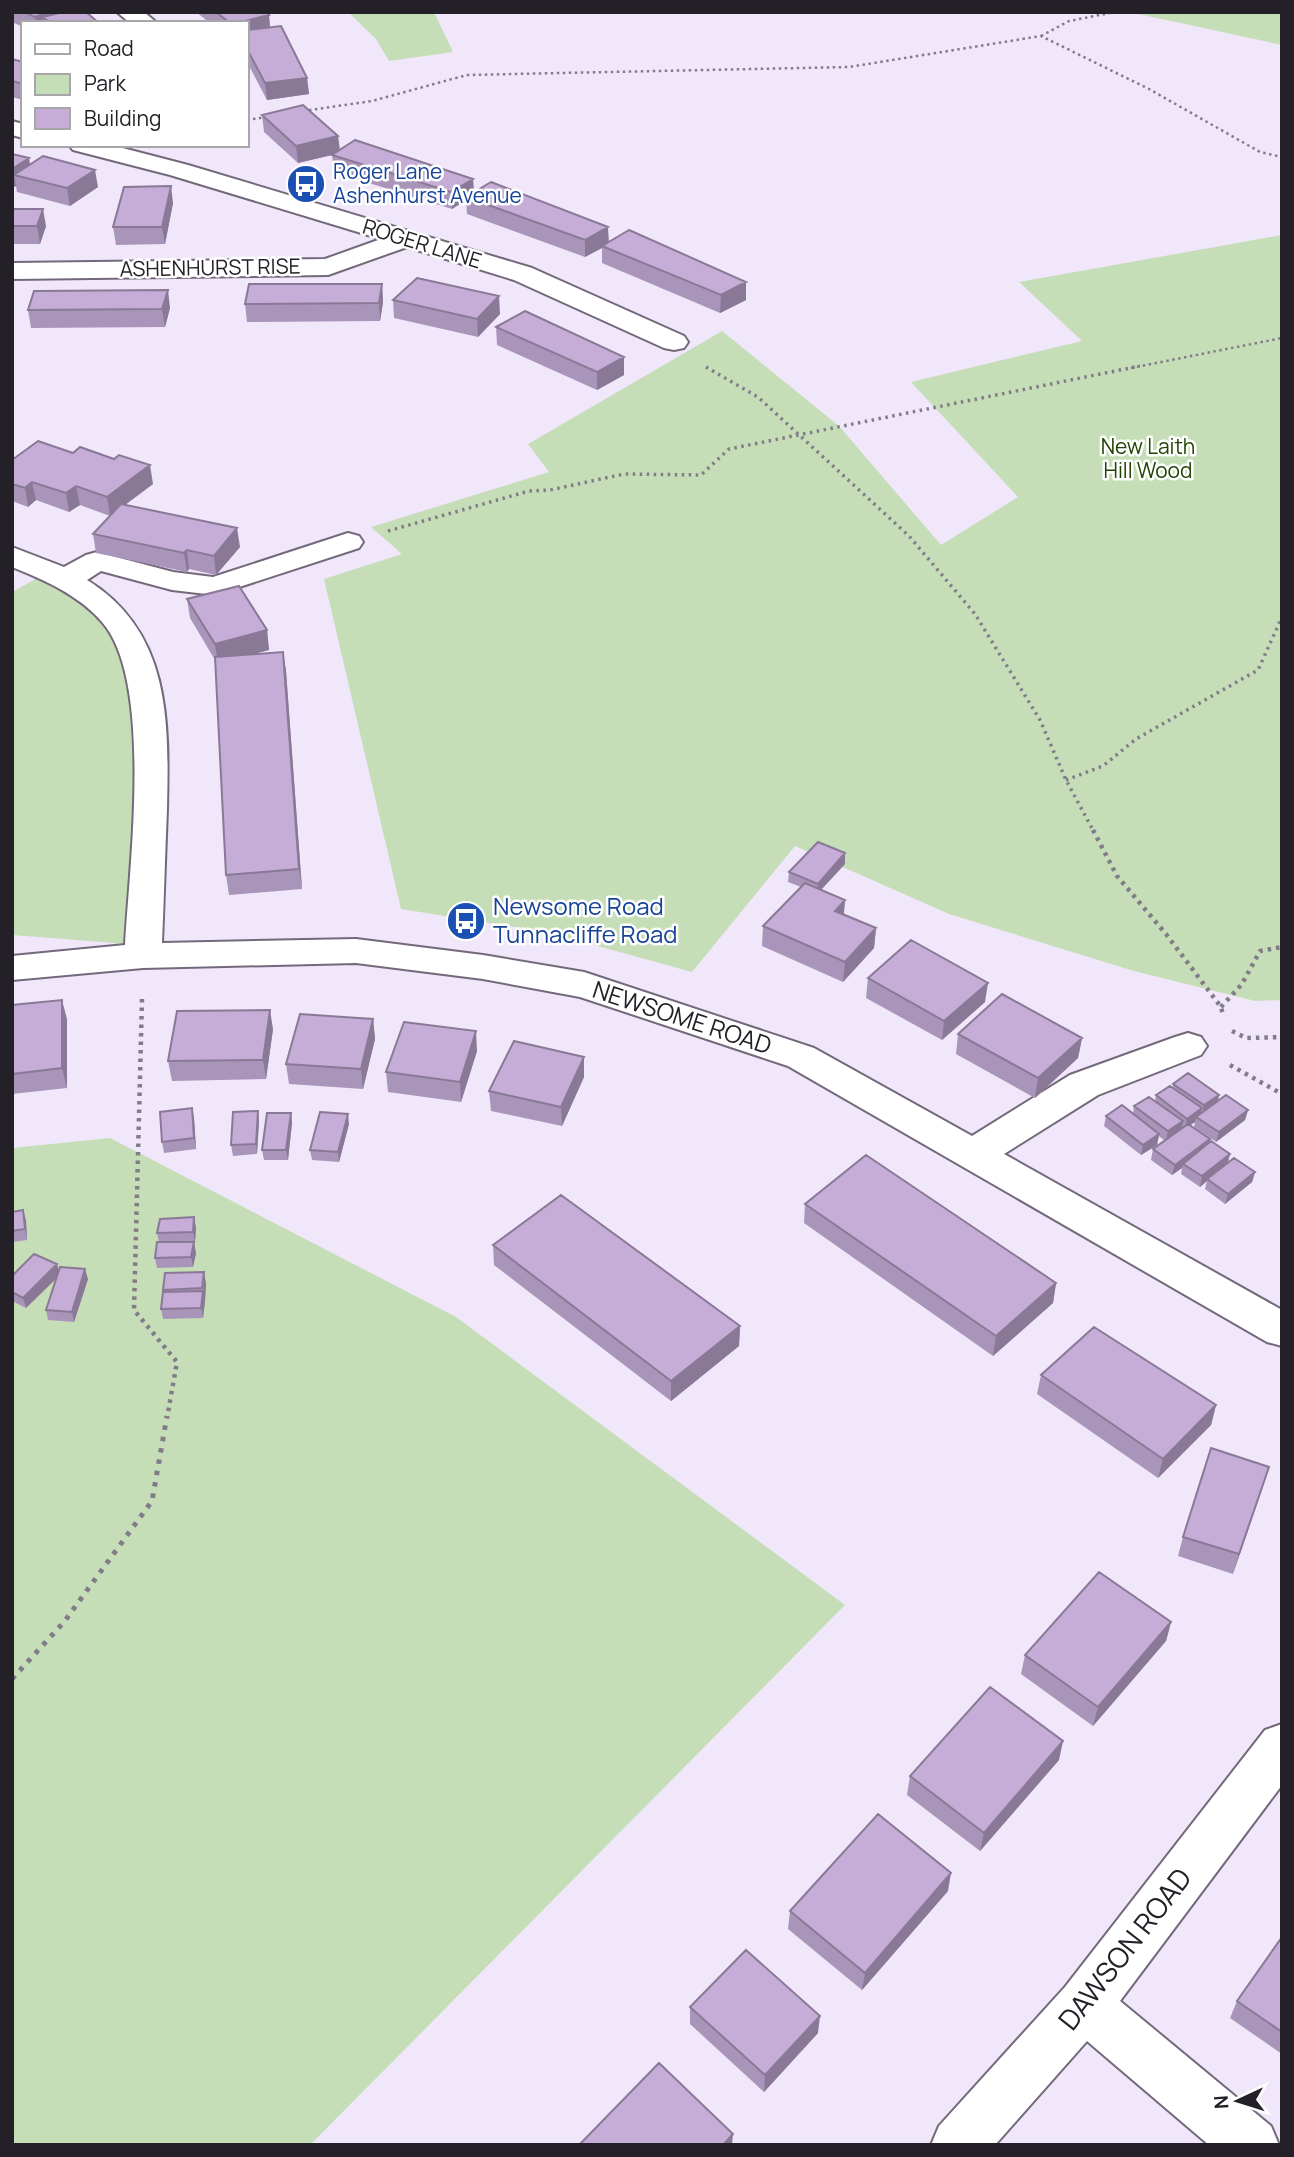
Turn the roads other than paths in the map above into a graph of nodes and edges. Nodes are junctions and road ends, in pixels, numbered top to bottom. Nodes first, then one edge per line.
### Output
1 (94, 147) edge
2 (403, 240) junction
3 (12, 271) edge
4 (674, 342) road end
5 (348, 542) road end
6 (12, 556) edge
7 (66, 579) junction
8 (143, 956) junction
9 (12, 968) edge
10 (1188, 1046) road end
11 (972, 1154) junction
12 (1282, 1330) edge
13 (1282, 1746) edge
14 (1084, 2006) junction
15 (958, 2145) edge
16 (1252, 2145) edge

1 - 2 street, ROGER LANE
2 - 3 street, ASHENHURST RISE
2 - 4 street, ROGER LANE
5 - 7 street
6 - 7 street
7 - 8 street
8 - 9 street, NEWSOME ROAD
8 - 11 street, NEWSOME ROAD
10 - 11 street
11 - 12 street, NEWSOME ROAD
13 - 14 street, DAWSON ROAD
14 - 15 street, DAWSON ROAD
14 - 16 street

